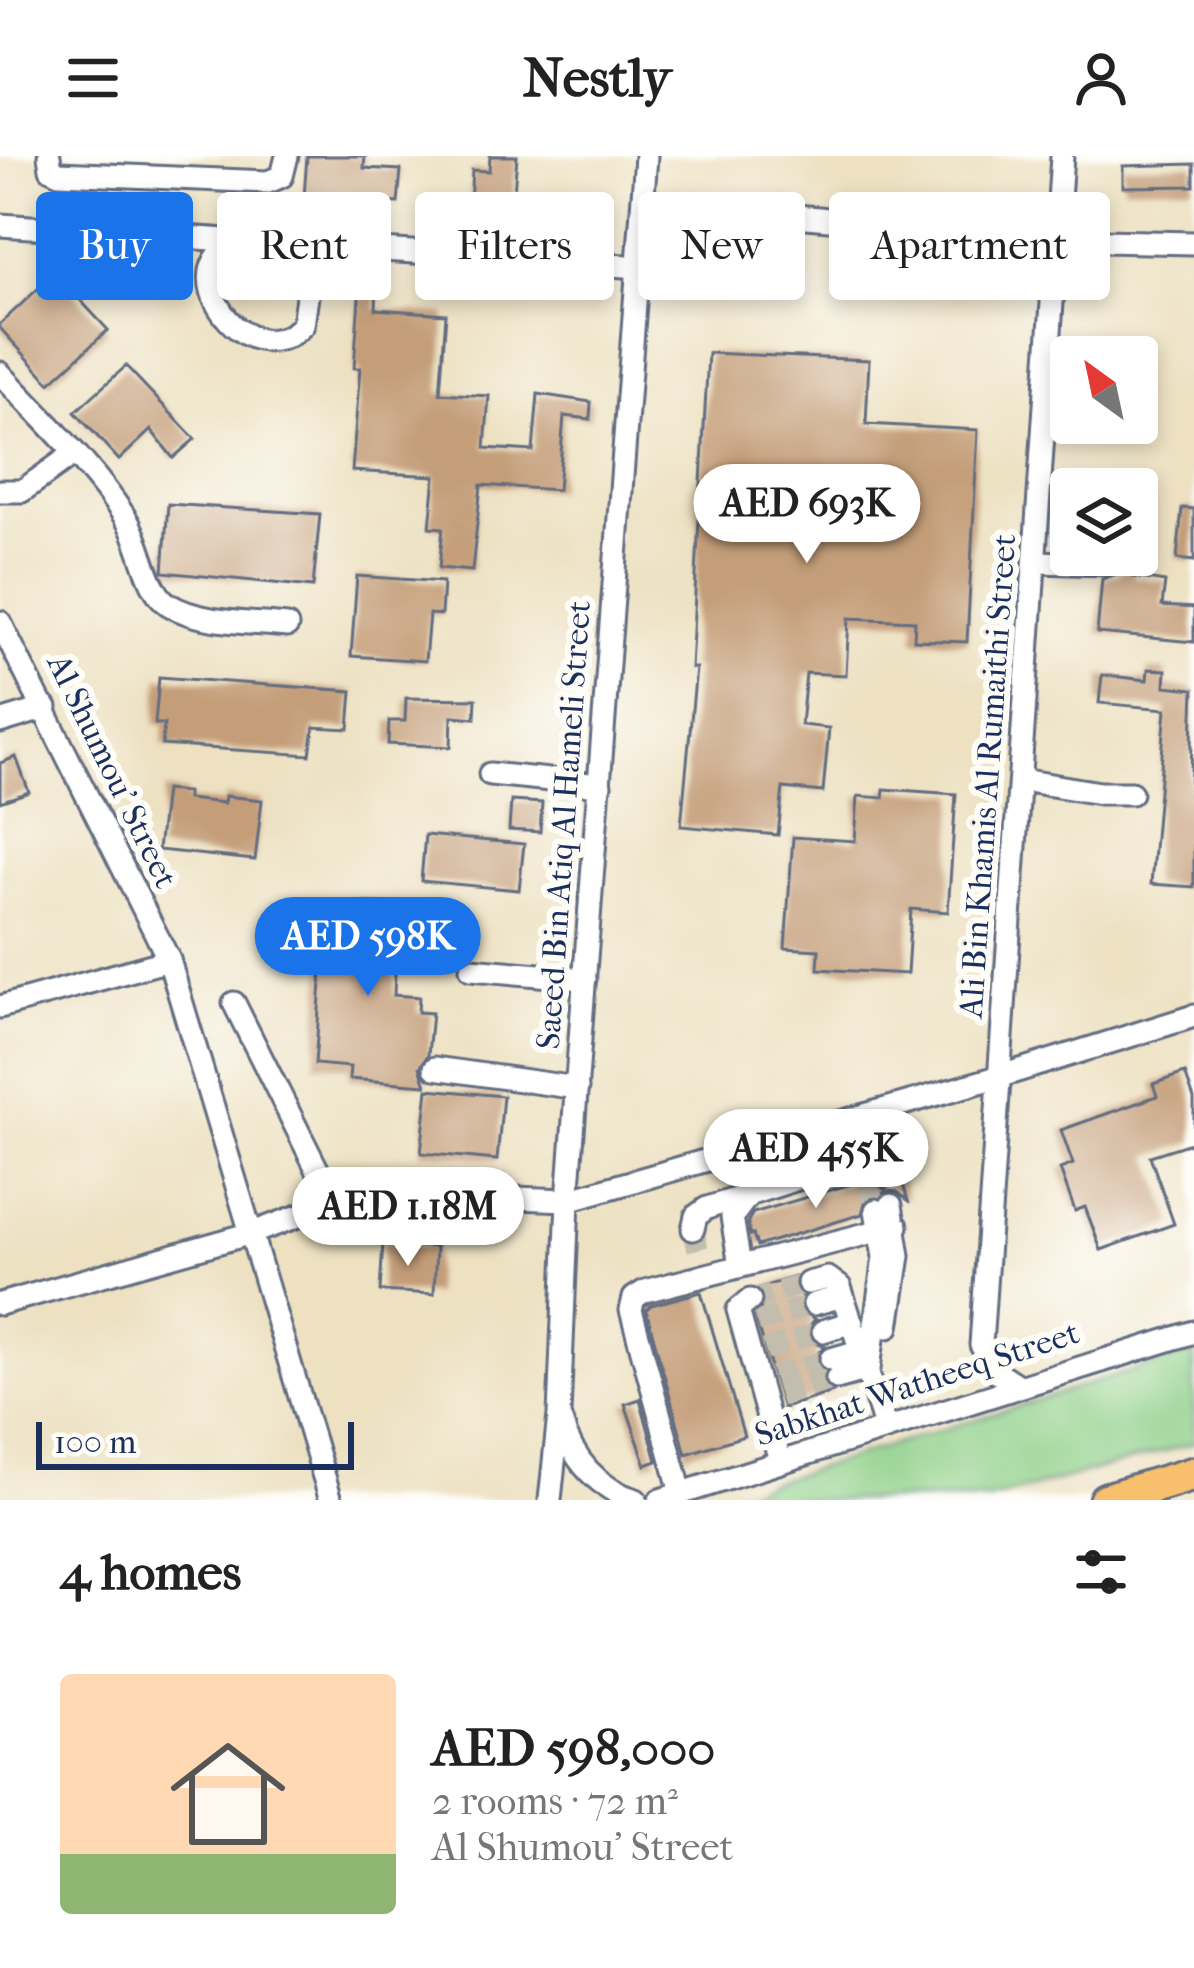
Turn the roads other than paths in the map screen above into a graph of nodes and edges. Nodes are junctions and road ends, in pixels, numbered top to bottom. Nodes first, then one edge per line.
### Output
1 (49, 156) edge
2 (287, 156) edge
3 (646, 156) edge
4 (1061, 156) edge
5 (644, 192) edge
6 (1059, 192) edge
7 (0, 225) edge
8 (217, 239) edge
9 (1110, 241) edge
10 (1194, 243) edge
11 (391, 251) edge
12 (217, 257) edge
13 (638, 266) edge
14 (638, 292) edge
15 (217, 298) edge
16 (218, 300) edge
17 (306, 300) edge
18 (1053, 300) edge
19 (0, 373) edge
20 (75, 454) junction
21 (0, 491) edge
22 (1035, 562) junction
23 (1050, 562) edge
24 (0, 622) edge
25 (287, 626) dead end
26 (46, 708) junction
27 (0, 722) edge
28 (490, 774) dead end
29 (1021, 780) junction
30 (600, 785) junction
31 (1132, 793) dead end
32 (169, 960) junction
33 (471, 969) dead end
34 (585, 979) junction
35 (234, 1003) dead end
36 (0, 1007) edge
37 (1194, 1016) edge
38 (435, 1068) dead end
39 (1001, 1076) junction
40 (577, 1088) junction
41 (870, 1171) dead end
42 (747, 1197) junction
43 (568, 1200) junction
44 (334, 1203) junction
45 (887, 1218) junction
46 (252, 1233) junction
47 (740, 1266) junction
48 (705, 1275) junction
49 (811, 1294) tunnel mouth
50 (0, 1304) edge
51 (750, 1317) dead end
52 (852, 1322) junction
53 (823, 1331) tunnel mouth
54 (1194, 1332) edge
55 (865, 1359) junction
56 (834, 1369) tunnel mouth
57 (1017, 1385) junction
58 (875, 1393) junction
59 (559, 1415) junction
60 (886, 1430) junction
61 (780, 1461) junction
62 (1194, 1474) edge
63 (670, 1497) edge
64 (331, 1500) edge
65 (550, 1500) edge
66 (637, 1500) edge
67 (1106, 1500) edge

1 - 2 street
3 - 5 street, Saeed Bin Atiq Al Hameli Street
4 - 6 street, Ali Bin Khamis Al Rumaithi Street
7 - 8 street
9 - 10 street
11 - 13 street
12 - 15 street
14 - 30 street, Saeed Bin Atiq Al Hameli Street
16 - 17 street
18 - 22 street, Ali Bin Khamis Al Rumaithi Street
19 - 20 street
20 - 21 street
20 - 25 street
22 - 23 street
22 - 29 street, Ali Bin Khamis Al Rumaithi Street
24 - 26 street, Al Shumou' Street
26 - 27 street
26 - 32 street, Al Shumou' Street
28 - 30 street
29 - 31 street
29 - 39 street, Ali Bin Khamis Al Rumaithi Street
30 - 34 street, Saeed Bin Atiq Al Hameli Street
32 - 36 street
32 - 46 street, Al Shumou' Street
33 - 34 street
34 - 40 street, Saeed Bin Atiq Al Hameli Street
35 - 44 street
37 - 39 street
38 - 40 street
39 - 43 street
39 - 57 street, Ali Bin Khamis Al Rumaithi Street
40 - 43 street, Saeed Bin Atiq Al Hameli Street
41 - 42 street
42 - 47 street
42 - 48 street
43 - 44 street
43 - 59 street, Saeed Bin Atiq Al Hameli Street
44 - 46 street
45 - 47 street
45 - 55 street
45 - 58 street
46 - 50 street
46 - 64 street, Al Shumou' Street
47 - 48 street
48 - 63 street
49 - 52 street
51 - 61 street
52 - 53 street
52 - 55 street
54 - 57 street, Sabkhat Watheeq Street
55 - 56 street
55 - 58 street
57 - 60 street, Sabkhat Watheeq Street
58 - 60 street
59 - 65 street, Saeed Bin Atiq Al Hameli Street
59 - 66 street
60 - 61 street, Sabkhat Watheeq Street
61 - 63 street, Sabkhat Watheeq Street
62 - 67 highway

